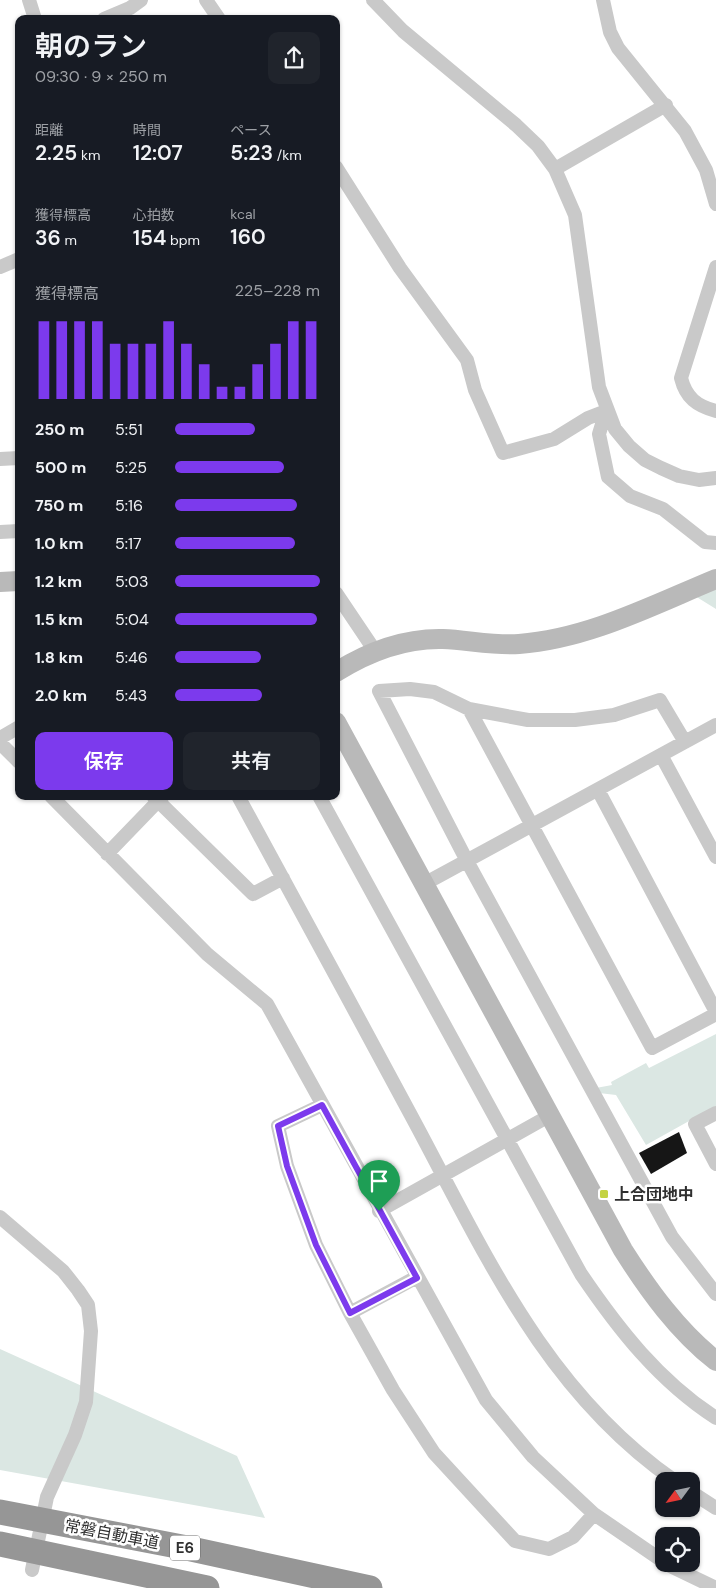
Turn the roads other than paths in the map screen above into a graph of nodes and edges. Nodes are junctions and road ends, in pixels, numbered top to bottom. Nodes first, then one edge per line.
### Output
1 (29, 0) edge
2 (141, 0) edge
3 (206, 0) edge
4 (373, 0) edge
5 (603, 0) edge
6 (34, 15) edge
7 (113, 15) edge
8 (216, 15) edge
9 (666, 105) junction
10 (555, 169) junction
11 (340, 173) edge
12 (716, 204) edge
13 (15, 261) edge
14 (0, 267) edge
15 (716, 267) edge
16 (606, 411) junction
17 (716, 411) edge
18 (15, 458) edge
19 (0, 459) edge
20 (716, 478) edge
21 (15, 531) edge
22 (0, 532) edge
23 (716, 543) edge
24 (716, 579) edge
25 (15, 581) edge
26 (0, 582) edge
27 (340, 599) edge
28 (375, 651) junction
29 (340, 670) edge
30 (469, 709) junction
31 (716, 725) edge
32 (15, 729) edge
33 (340, 729) edge
34 (0, 738) edge
35 (0, 742) edge
36 (685, 742) junction
37 (661, 755) junction
38 (15, 758) edge
39 (598, 790) junction
40 (55, 800) edge
41 (156, 800) edge
42 (160, 800) edge
43 (240, 800) edge
44 (321, 800) edge
45 (532, 826) junction
46 (107, 854) junction
47 (716, 857) edge
48 (467, 861) junction
49 (282, 878) junction
50 (424, 884) junction
51 (716, 1013) edge
52 (322, 1105) junction
53 (716, 1112) edge
54 (549, 1116) junction
55 (506, 1140) junction
56 (716, 1164) edge
57 (443, 1175) junction
58 (379, 1211) junction
59 (0, 1217) edge
60 (417, 1278) junction
61 (716, 1294) edge
62 (350, 1313) junction
63 (716, 1361) edge
64 (716, 1418) edge
65 (662, 1472) edge
66 (700, 1498) edge
67 (716, 1508) edge
68 (0, 1512) edge
69 (594, 1514) junction
70 (0, 1544) edge
71 (655, 1556) edge
72 (32, 1570) dead end
73 (683, 1572) edge
74 (207, 1588) edge
75 (370, 1588) edge
76 (716, 1588) edge

1 - 6 street
2 - 7 street
3 - 8 street
4 - 10 street
5 - 9 street
9 - 10 street
9 - 12 street
10 - 16 street
11 - 16 street
13 - 14 street
15 - 17 street
16 - 20 street
16 - 23 street
18 - 19 street
21 - 22 street
24 - 28 street
25 - 26 street
27 - 28 street
28 - 29 street
30 - 36 street
30 - 45 street
30 - 48 street
31 - 36 street
32 - 34 street
33 - 50 street
35 - 38 street
36 - 37 street
37 - 39 street
37 - 47 street
39 - 45 street
39 - 51 street
40 - 46 street
41 - 46 street
42 - 49 street
43 - 49 street
44 - 55 street
45 - 48 street
45 - 51 street
46 - 52 street
48 - 50 street
48 - 61 street
49 - 57 street
50 - 54 street
52 - 58 street
52 - 62 street
53 - 56 street
54 - 55 street
54 - 63 street
55 - 57 street
55 - 64 street
57 - 58 street
57 - 65 street
58 - 60 street
59 - 72 street
60 - 62 street
60 - 69 street
62 - 69 street
66 - 67 street
68 - 75 highway, 常磐自動車道 / E6, bridge
69 - 71 street
70 - 74 highway, 常磐自動車道 / E6, bridge
73 - 76 street

